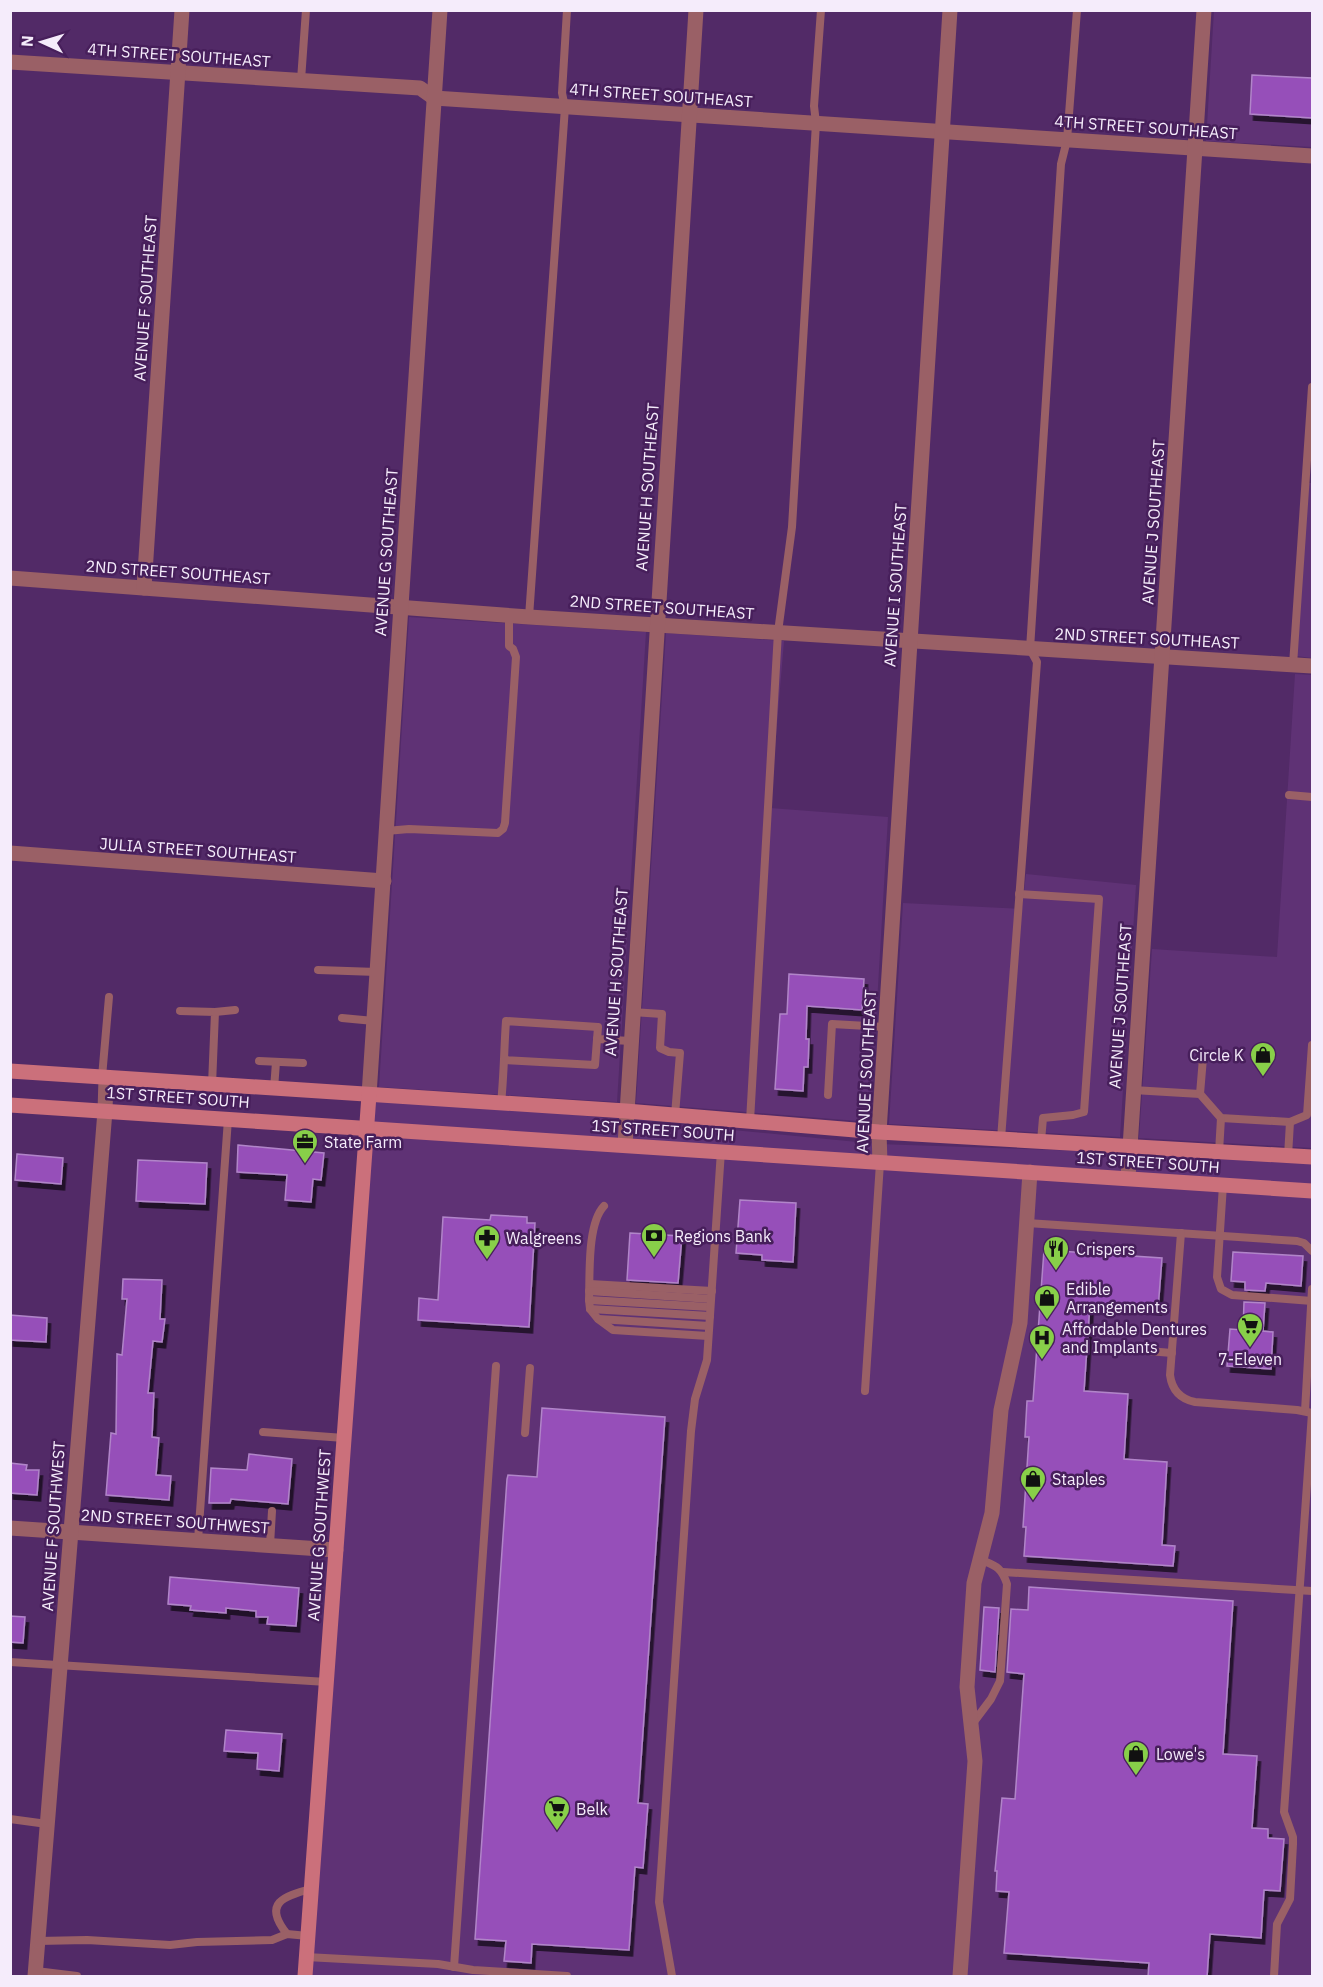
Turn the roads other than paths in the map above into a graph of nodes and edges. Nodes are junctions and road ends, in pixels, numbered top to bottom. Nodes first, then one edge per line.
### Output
1 (182, 10) edge
2 (306, 10) edge
3 (440, 10) edge
4 (567, 10) edge
5 (696, 10) edge
6 (821, 10) edge
7 (950, 10) edge
8 (1077, 10) edge
9 (1204, 10) edge
10 (10, 62) edge
11 (178, 73) junction
12 (301, 80) junction
13 (434, 98) junction
14 (565, 107) junction
15 (690, 115) junction
16 (816, 123) junction
17 (943, 132) junction
18 (1067, 140) junction
19 (1195, 149) junction
20 (1312, 156) edge
21 (1312, 387) edge
22 (10, 578) edge
23 (144, 588) junction
24 (400, 607) junction
25 (509, 615) junction
26 (529, 617) junction
27 (656, 624) junction
28 (778, 632) junction
29 (909, 641) junction
30 (1030, 649) junction
31 (1163, 657) junction
32 (1293, 665) junction
33 (1312, 666) edge
34 (1288, 795) dead end
35 (1312, 797) edge
36 (387, 831) junction
37 (10, 854) edge
38 (384, 881) junction
39 (1019, 894) junction
40 (318, 970) dead end
41 (377, 972) junction
42 (109, 997) dead end
43 (235, 1010) dead end
44 (180, 1011) dead end
45 (215, 1012) junction
46 (632, 1012) junction
47 (342, 1018) dead end
48 (374, 1021) junction
49 (885, 1027) junction
50 (597, 1039) junction
51 (630, 1041) junction
52 (1312, 1045) edge
53 (1203, 1058) dead end
54 (504, 1060) junction
55 (259, 1061) dead end
56 (276, 1062) junction
57 (303, 1063) dead end
58 (10, 1071) edge
59 (104, 1077) junction
60 (212, 1084) junction
61 (1311, 1085) edge
62 (274, 1089) junction
63 (1133, 1090) junction
64 (1200, 1094) junction
65 (369, 1095) junction
66 (828, 1095) dead end
67 (1310, 1102) edge
68 (501, 1103) junction
69 (10, 1105) edge
70 (105, 1111) junction
71 (626, 1111) junction
72 (675, 1115) junction
73 (1310, 1116) edge
74 (1221, 1118) junction
75 (228, 1119) junction
76 (750, 1121) junction
77 (1290, 1122) junction
78 (366, 1129) junction
79 (879, 1132) junction
80 (1001, 1139) junction
81 (1041, 1141) junction
82 (625, 1145) junction
83 (1129, 1146) junction
84 (721, 1151) junction
85 (1219, 1152) junction
86 (1288, 1156) junction
87 (1312, 1157) edge
88 (880, 1162) junction
89 (1030, 1172) junction
90 (1128, 1178) junction
91 (1222, 1185) junction
92 (1312, 1191) edge
93 (604, 1206) dead end
94 (1027, 1223) junction
95 (1181, 1233) junction
96 (1220, 1236) junction
97 (1312, 1251) edge
98 (1312, 1289) edge
99 (589, 1292) junction
100 (1312, 1301) edge
101 (711, 1303) junction
102 (591, 1309) junction
103 (598, 1319) junction
104 (709, 1326) junction
105 (708, 1336) junction
106 (1112, 1348) dead end
107 (1172, 1353) junction
108 (496, 1366) dead end
109 (530, 1368) dead end
110 (865, 1391) dead end
111 (1310, 1412) edge
112 (263, 1432) dead end
113 (525, 1433) dead end
114 (344, 1438) junction
115 (272, 1511) dead end
116 (10, 1528) edge
117 (71, 1531) junction
118 (198, 1540) junction
119 (270, 1545) junction
120 (336, 1550) junction
121 (979, 1558) junction
122 (1003, 1572) junction
123 (1299, 1590) junction
124 (1312, 1591) edge
125 (10, 1662) edge
126 (61, 1665) junction
127 (327, 1682) junction
128 (972, 1724) junction
129 (10, 1820) edge
130 (47, 1824) junction
131 (311, 1889) junction
132 (287, 1934) junction
133 (308, 1936) junction
134 (38, 1941) junction
135 (306, 1957) junction
136 (454, 1966) junction
137 (36, 1974) edge
138 (77, 1977) edge
139 (305, 1977) edge
140 (567, 1977) edge
141 (672, 1977) edge
142 (960, 1977) edge
143 (1274, 1977) edge

1 - 11 street, AVENUE F SOUTHEAST
2 - 12 lane
3 - 13 street, AVENUE G SOUTHEAST
4 - 14 lane
5 - 15 street, AVENUE H SOUTHEAST
6 - 16 lane
7 - 17 street, AVENUE I SOUTHEAST
8 - 18 lane
9 - 19 street, AVENUE J SOUTHEAST
10 - 11 street, 4TH STREET SOUTHEAST
11 - 12 street, 4TH STREET SOUTHEAST
11 - 23 street, AVENUE F SOUTHEAST
12 - 13 street, 4TH STREET SOUTHEAST
13 - 14 street, 4TH STREET SOUTHEAST
13 - 24 street, AVENUE G SOUTHEAST
14 - 15 street, 4TH STREET SOUTHEAST
14 - 26 lane
15 - 16 street, 4TH STREET SOUTHEAST
15 - 27 street, AVENUE H SOUTHEAST
16 - 17 street, 4TH STREET SOUTHEAST
16 - 28 lane
17 - 18 street, 4TH STREET SOUTHEAST
17 - 29 street, AVENUE I SOUTHEAST
18 - 19 street, 4TH STREET SOUTHEAST
18 - 30 lane
19 - 20 street, 4TH STREET SOUTHEAST
19 - 31 street, AVENUE J SOUTHEAST
21 - 32 lane
22 - 23 street, 2ND STREET SOUTHEAST
23 - 24 street, 2ND STREET SOUTHEAST
24 - 25 street, 2ND STREET SOUTHEAST
24 - 36 street, AVENUE G SOUTHEAST
25 - 26 street, 2ND STREET SOUTHEAST
25 - 36 lane
26 - 27 street, 2ND STREET SOUTHEAST
27 - 28 street, 2ND STREET SOUTHEAST
27 - 46 street, AVENUE H SOUTHEAST
28 - 29 street, 2ND STREET SOUTHEAST
28 - 76 lane
29 - 30 street, 2ND STREET SOUTHEAST
29 - 49 street, AVENUE I SOUTHEAST
30 - 31 street, 2ND STREET SOUTHEAST
30 - 39 lane
31 - 32 street, 2ND STREET SOUTHEAST
31 - 63 street, AVENUE J SOUTHEAST
32 - 33 street, 2ND STREET SOUTHEAST
34 - 35 lane
36 - 38 street, AVENUE G SOUTHEAST
37 - 38 street, JULIA STREET SOUTHEAST
38 - 41 street, AVENUE G SOUTHEAST
39 - 80 lane
39 - 81 lane
40 - 41 lane
41 - 48 street, AVENUE G SOUTHEAST
42 - 59 lane
43 - 45 lane
44 - 45 lane
45 - 60 lane
46 - 51 street, AVENUE H SOUTHEAST
46 - 72 lane
47 - 48 lane
48 - 65 street, AVENUE G SOUTHEAST
49 - 66 lane
49 - 79 street, AVENUE I SOUTHEAST
50 - 51 lane
50 - 54 lane
50 - 54 lane
51 - 71 street, AVENUE H SOUTHEAST
52 - 61 lane
53 - 64 lane
54 - 68 lane
55 - 56 lane
56 - 57 lane
56 - 62 lane
58 - 59 main road, 1ST STREET SOUTH
59 - 60 main road, 1ST STREET SOUTH
59 - 70 street, AVENUE F SOUTHWEST
60 - 62 main road, 1ST STREET SOUTH
61 - 67 lane
62 - 65 main road, 1ST STREET SOUTH
63 - 64 lane
63 - 83 street, AVENUE J SOUTHEAST
64 - 74 lane
65 - 68 main road, 1ST STREET SOUTH
65 - 78 main road, AVENUE G SOUTHWEST
67 - 73 lane
68 - 71 main road, 1ST STREET SOUTH
69 - 70 main road, 1ST STREET SOUTH
70 - 75 main road, 1ST STREET SOUTH
70 - 117 street, AVENUE F SOUTHWEST
71 - 72 main road, 1ST STREET SOUTH
71 - 82 street, AVENUE H SOUTHEAST
72 - 76 main road, 1ST STREET SOUTH
73 - 77 lane
74 - 77 lane
74 - 85 lane
75 - 78 main road, 1ST STREET SOUTH
75 - 118 lane
76 - 79 main road, 1ST STREET SOUTH
77 - 86 lane
78 - 82 main road, 1ST STREET SOUTH
78 - 114 main road, AVENUE G SOUTHWEST
79 - 80 main road, 1ST STREET SOUTH
79 - 88 street, AVENUE I SOUTHEAST
80 - 81 main road, 1ST STREET SOUTH
81 - 83 main road, 1ST STREET SOUTH
82 - 84 main road, 1ST STREET SOUTH
83 - 85 main road, 1ST STREET SOUTH
83 - 90 street, AVENUE J SOUTHEAST
84 - 88 main road, 1ST STREET SOUTH
84 - 101 lane
85 - 86 main road, 1ST STREET SOUTH
86 - 87 main road, 1ST STREET SOUTH
88 - 89 main road, 1ST STREET SOUTH
88 - 110 lane
89 - 90 main road, 1ST STREET SOUTH
89 - 94 street
90 - 91 main road, 1ST STREET SOUTH
91 - 92 main road, 1ST STREET SOUTH
91 - 96 lane
93 - 99 lane
94 - 95 lane
94 - 121 street
95 - 96 lane
95 - 107 lane
96 - 97 lane
96 - 100 lane
98 - 100 lane
99 - 101 lane
99 - 101 lane
99 - 102 lane
100 - 111 lane
101 - 102 lane
101 - 104 lane
102 - 103 lane
103 - 104 lane
103 - 105 lane
104 - 105 lane
105 - 141 lane
106 - 107 lane
107 - 111 lane
108 - 136 lane
109 - 113 lane
111 - 123 lane
112 - 114 lane
114 - 120 main road, AVENUE G SOUTHWEST
115 - 119 lane
116 - 117 street, 2ND STREET SOUTHWEST
117 - 118 street, 2ND STREET SOUTHWEST
117 - 126 street, AVENUE F SOUTHWEST
118 - 119 street, 2ND STREET SOUTHWEST
119 - 120 street, 2ND STREET SOUTHWEST
120 - 127 main road, AVENUE G SOUTHWEST
121 - 122 lane
121 - 128 street
122 - 123 lane
122 - 128 lane
123 - 124 lane
123 - 143 lane
125 - 126 lane
126 - 127 lane
126 - 130 street, AVENUE F SOUTHWEST
127 - 131 main road, AVENUE G SOUTHWEST
128 - 142 street
129 - 130 lane
130 - 134 street, AVENUE F SOUTHWEST
131 - 132 lane
131 - 133 main road, AVENUE G SOUTHWEST
132 - 133 lane
132 - 134 lane
133 - 135 main road, AVENUE G SOUTHWEST
134 - 137 street, AVENUE F SOUTHWEST
135 - 136 lane
135 - 139 main road, AVENUE G SOUTHWEST
136 - 140 lane
137 - 138 lane

